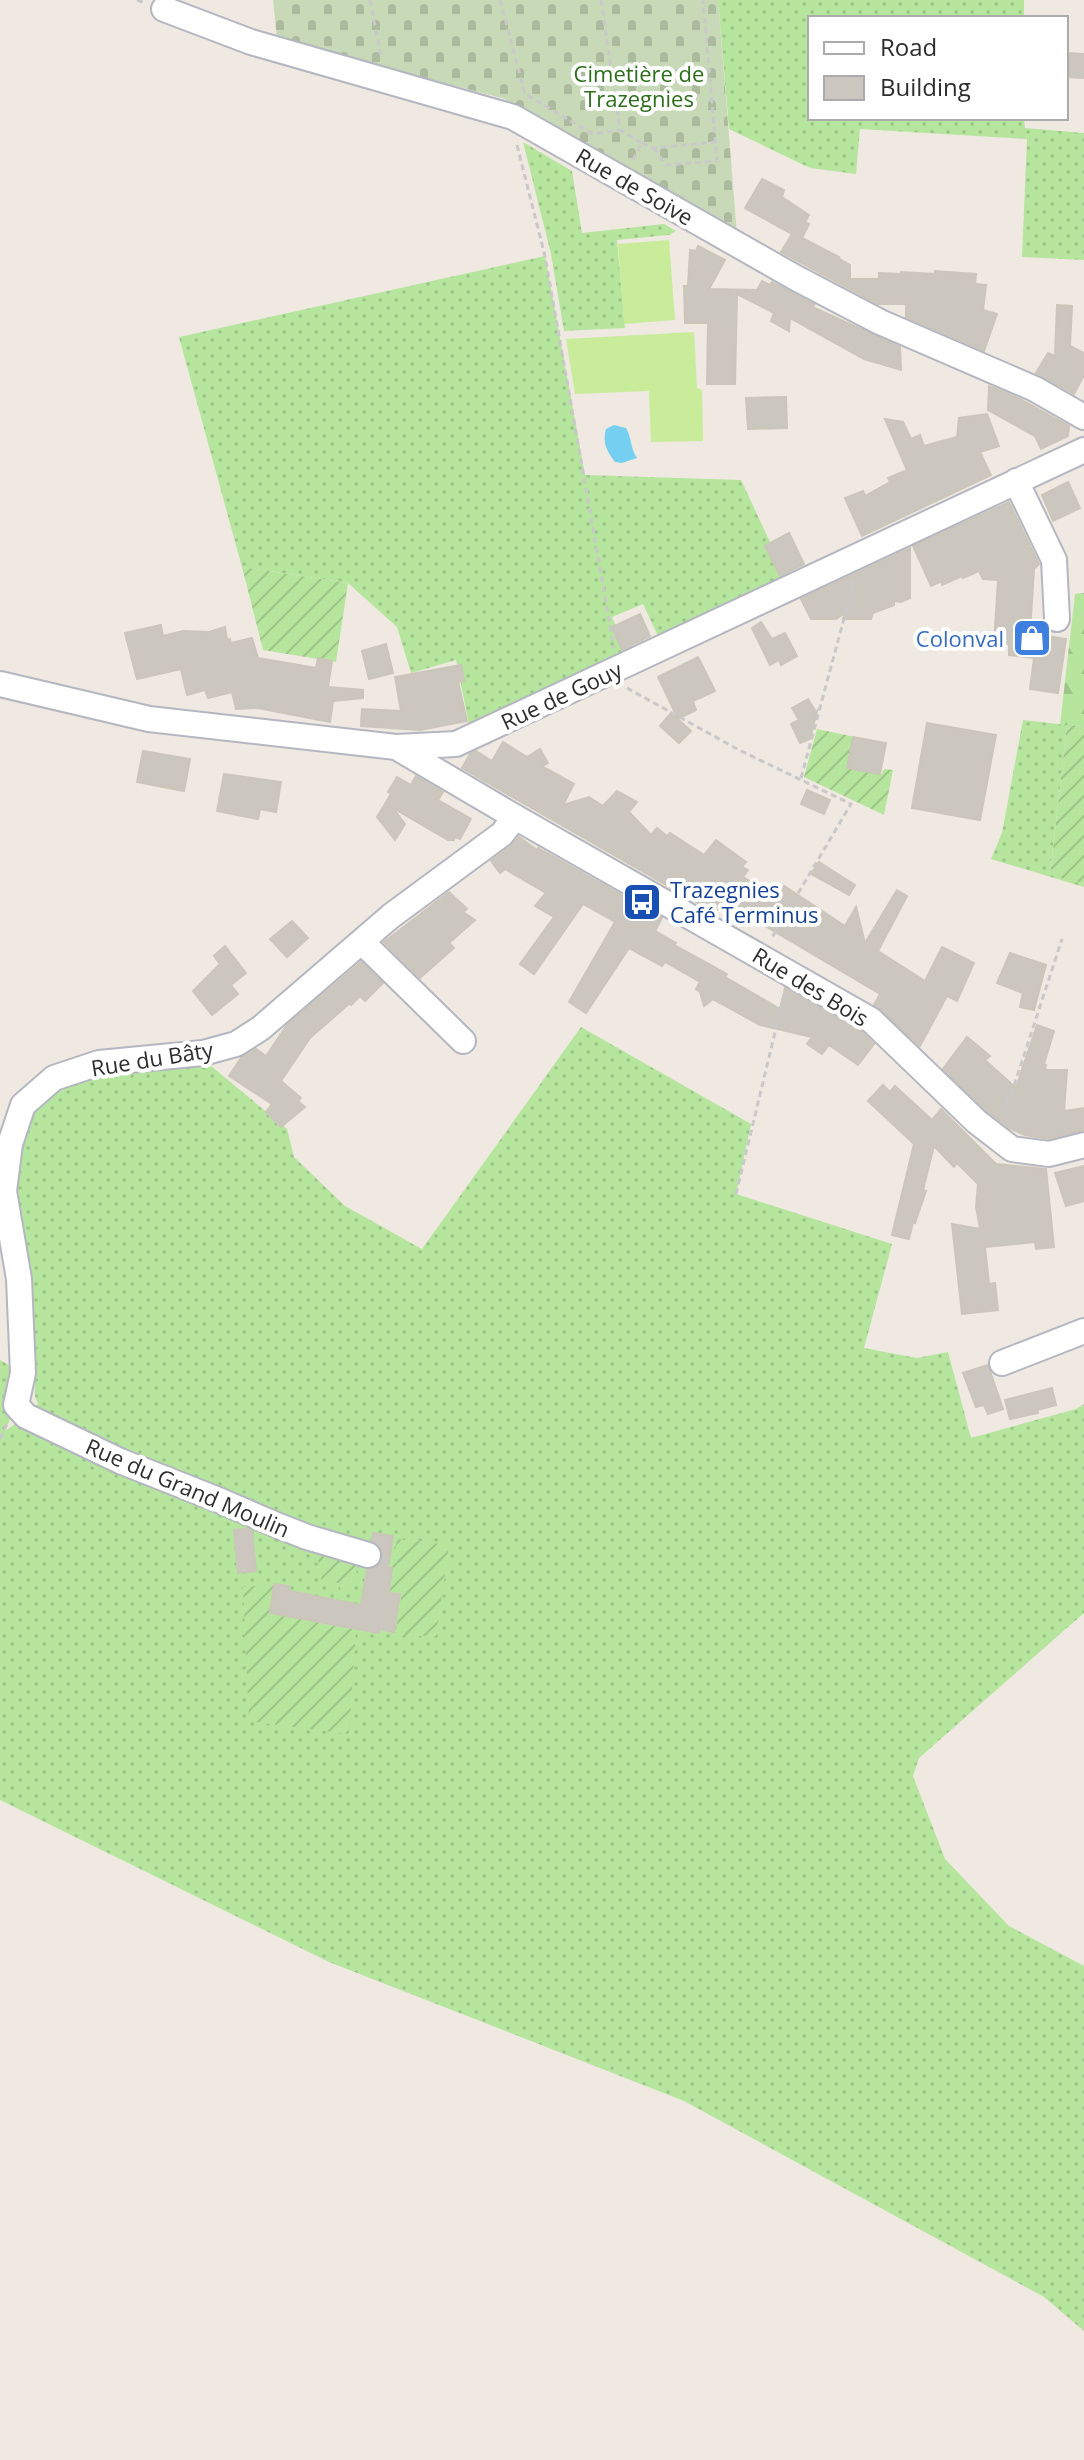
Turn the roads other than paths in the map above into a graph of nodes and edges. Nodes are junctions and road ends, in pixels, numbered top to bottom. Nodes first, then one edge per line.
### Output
1 (164, 9) dead end
2 (1084, 417) edge
3 (1084, 450) edge
4 (1016, 481) junction
5 (1057, 619) dead end
6 (0, 684) edge
7 (396, 747) junction
8 (515, 817) junction
9 (362, 942) junction
10 (463, 1041) dead end
11 (1084, 1145) edge
12 (1084, 1331) edge
13 (1002, 1363) dead end
14 (16, 1405) joint
15 (368, 1555) dead end

1 - 2 street, Rue de Soive
3 - 4 street, Rue de Gouy
4 - 5 street
4 - 7 street, Rue de Gouy
6 - 7 street, Rue de Gouy
7 - 8 street, Rue des Bois
8 - 9 street, Rue du Bâty
8 - 11 street, Rue des Bois
9 - 10 street
9 - 14 street, Rue du Bâty
12 - 13 street
14 - 15 street, Rue du Grand Moulin

